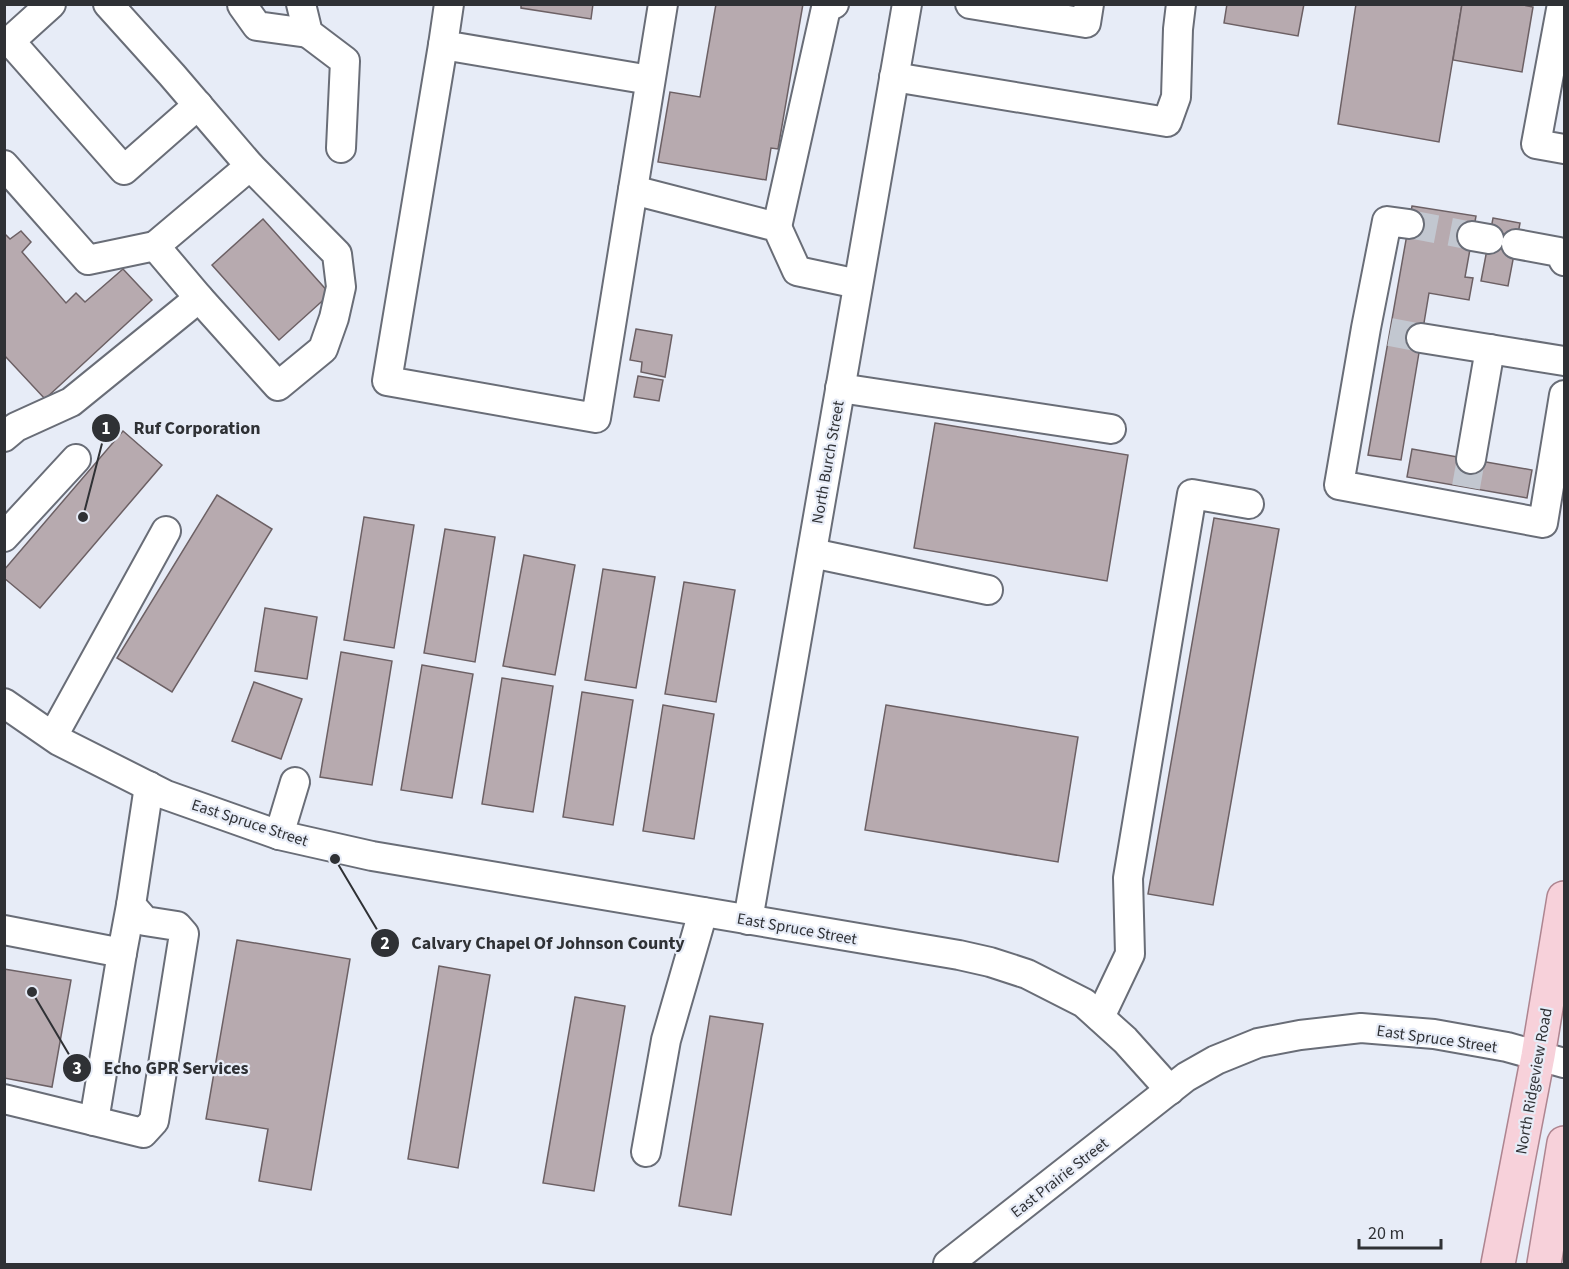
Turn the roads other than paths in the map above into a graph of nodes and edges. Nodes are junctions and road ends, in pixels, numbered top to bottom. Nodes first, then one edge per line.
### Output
1 (51, 4) edge
2 (108, 4) edge
3 (242, 4) edge
4 (301, 4) edge
5 (449, 4) edge
6 (663, 4) edge
7 (834, 4) edge
8 (907, 4) edge
9 (970, 4) edge
10 (1089, 4) edge
11 (1181, 4) edge
12 (1562, 4) edge
13 (308, 33) junction
14 (443, 45) junction
15 (894, 77) junction
16 (650, 80) junction
17 (198, 105) junction
18 (340, 148) dead end
19 (1564, 149) edge
20 (4, 165) edge
21 (250, 166) junction
22 (633, 190) junction
23 (1409, 224) tunnel mouth
24 (777, 227) junction
25 (1492, 240) tunnel mouth
26 (155, 246) junction
27 (1564, 261) edge
28 (858, 284) junction
29 (199, 298) junction
30 (1421, 338) tunnel mouth
31 (1490, 349) junction
32 (1564, 361) edge
33 (840, 388) junction
34 (1564, 395) edge
35 (1111, 429) dead end
36 (4, 437) edge
37 (76, 459) dead end
38 (1471, 459) tunnel mouth
39 (1249, 504) dead end
40 (166, 531) dead end
41 (4, 537) edge
42 (812, 553) junction
43 (988, 590) dead end
44 (4, 703) edge
45 (53, 736) junction
46 (295, 782) dead end
47 (149, 786) junction
48 (279, 835) junction
49 (1564, 898) edge
50 (130, 905) junction
51 (703, 912) junction
52 (748, 920) junction
53 (4, 930) edge
54 (122, 953) junction
55 (1100, 1017) junction
56 (1551, 1059) edge
57 (1170, 1090) junction
58 (4, 1099) edge
59 (94, 1121) junction
60 (1564, 1143) edge
61 (646, 1152) dead end
62 (948, 1264) edge
63 (1498, 1264) edge
64 (1544, 1264) edge

1 - 17 street
2 - 17 street
3 - 13 street
4 - 13 street
5 - 14 street
6 - 16 street
7 - 24 street
8 - 15 street, North Burch Street
9 - 10 street
11 - 15 street
12 - 19 street
13 - 18 street
14 - 16 street
14 - 22 street
15 - 28 street, North Burch Street
16 - 22 street
17 - 21 street
20 - 26 street
21 - 26 street
21 - 29 street
22 - 24 street
23 - 34 street
24 - 28 street
25 - 27 street
26 - 29 street
28 - 33 street, North Burch Street
29 - 36 street
30 - 31 street
31 - 32 street
31 - 38 street
33 - 35 street
33 - 42 street, North Burch Street
37 - 41 street
39 - 55 street
40 - 45 street
42 - 43 street
42 - 52 street, North Burch Street
44 - 45 street, East Spruce Street
45 - 47 street, East Spruce Street
46 - 48 street
47 - 48 street, East Spruce Street
47 - 50 street
48 - 51 street, East Spruce Street
49 - 56 main road, North Ridgeview Road
50 - 54 street
50 - 59 street
51 - 52 street, East Spruce Street
51 - 61 street
52 - 55 street, East Spruce Street
53 - 54 street
54 - 59 street
55 - 57 street, East Spruce Street
56 - 57 street, East Spruce Street
56 - 63 main road, North Ridgeview Road
57 - 62 street, East Prairie Street
58 - 59 street
60 - 64 main road

